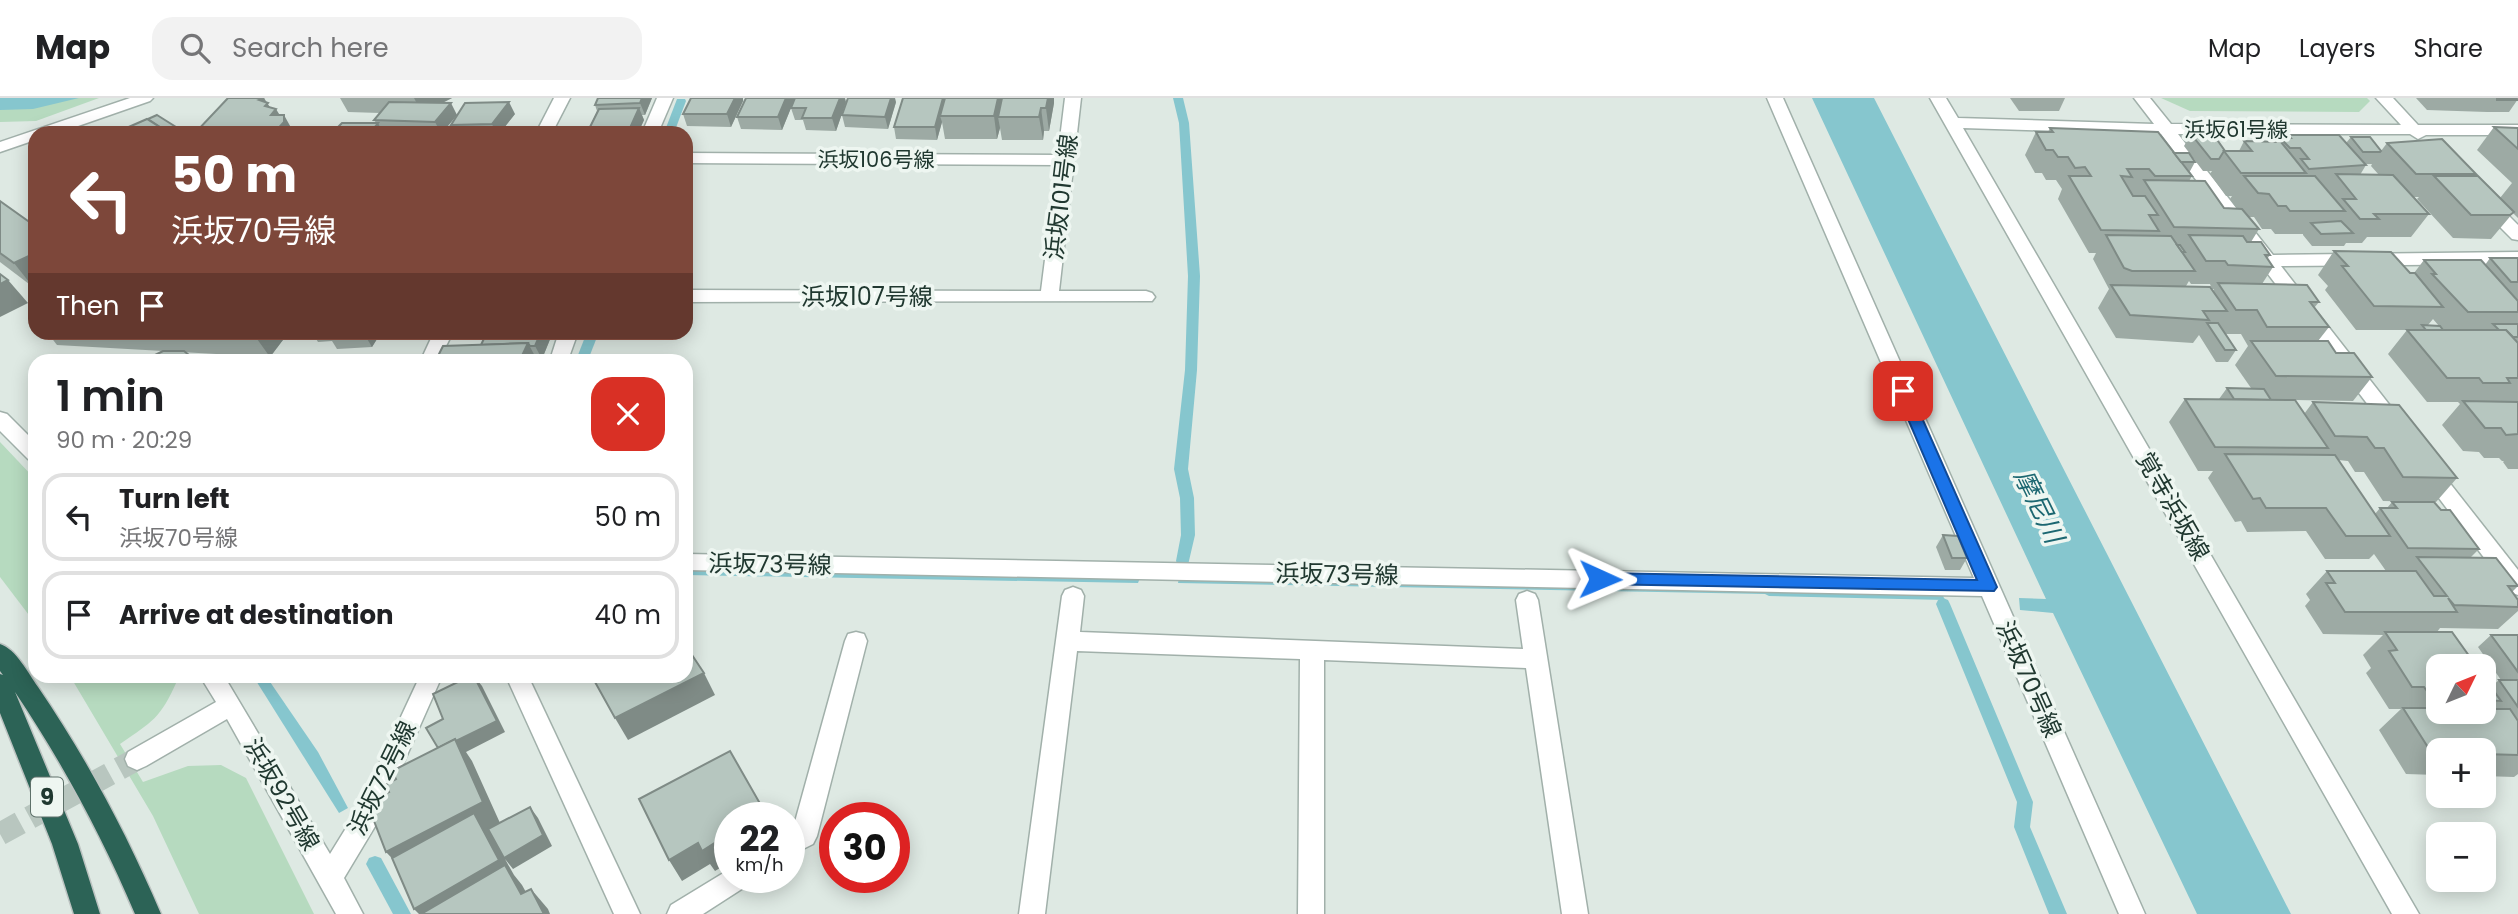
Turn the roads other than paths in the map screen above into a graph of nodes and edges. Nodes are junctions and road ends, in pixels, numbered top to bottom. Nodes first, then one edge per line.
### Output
1 (145, 98) edge
2 (562, 98) edge
3 (666, 98) edge
4 (1073, 98) edge
5 (1775, 98) edge
6 (1938, 98) edge
7 (2142, 98) edge
8 (2384, 98) edge
9 (1953, 123) junction
10 (63, 126) edge
11 (548, 126) edge
12 (653, 126) edge
13 (2166, 129) junction
14 (2414, 130) junction
15 (2518, 130) edge
16 (28, 137) edge
17 (0, 147) edge
18 (2433, 149) edge
19 (693, 158) edge
20 (1066, 160) junction
21 (2471, 188) edge
22 (2518, 235) edge
23 (2518, 257) edge
24 (2268, 261) junction
25 (693, 296) edge
26 (1049, 296) junction
27 (1146, 297) dead end
28 (0, 419) edge
29 (28, 447) edge
30 (693, 562) edge
31 (2518, 586) edge
32 (1988, 587) junction
33 (1073, 596) dead end
34 (1527, 600) dead end
35 (856, 640) dead end
36 (1068, 641) junction
37 (1312, 650) junction
38 (0, 653) edge
39 (1535, 659) junction
40 (217, 683) edge
41 (427, 683) edge
42 (520, 683) edge
43 (0, 684) edge
44 (231, 705) junction
45 (137, 759) tunnel mouth
46 (805, 832) edge
47 (330, 877) junction
48 (714, 893) edge
49 (87, 914) edge
50 (148, 914) edge
51 (350, 914) edge
52 (627, 914) edge
53 (680, 914) edge
54 (1032, 914) edge
55 (1311, 914) edge
56 (1575, 914) edge
57 (2133, 914) edge
58 (2406, 914) edge

1 - 10 street
2 - 11 street
3 - 12 street
4 - 20 street, 浜坂101号線
5 - 32 street, 浜坂70号線
6 - 9 street, 覚寺浜坂線
7 - 13 street
8 - 14 street
9 - 13 street, 浜坂61号線
9 - 58 street, 覚寺浜坂線
13 - 14 street, 浜坂61号線
13 - 24 street
14 - 15 street, 浜坂61号線
14 - 18 street
16 - 17 street
19 - 20 street, 浜坂106号線
20 - 26 street, 浜坂101号線
21 - 22 street
23 - 24 street
24 - 31 street
25 - 26 street, 浜坂107号線
26 - 27 street, 浜坂107号線
28 - 29 street
30 - 32 street, 浜坂73号線
32 - 57 street, 浜坂70号線
33 - 36 street
34 - 39 street
35 - 46 street
36 - 37 street
36 - 54 street
37 - 39 street
37 - 55 street
38 - 50 highway
39 - 56 street
40 - 44 street, 浜坂92号線
41 - 47 street, 浜坂72号線
42 - 52 street
43 - 49 highway, 9
44 - 45 street
44 - 47 street, 浜坂92号線
47 - 51 street, 浜坂92号線
48 - 53 street

